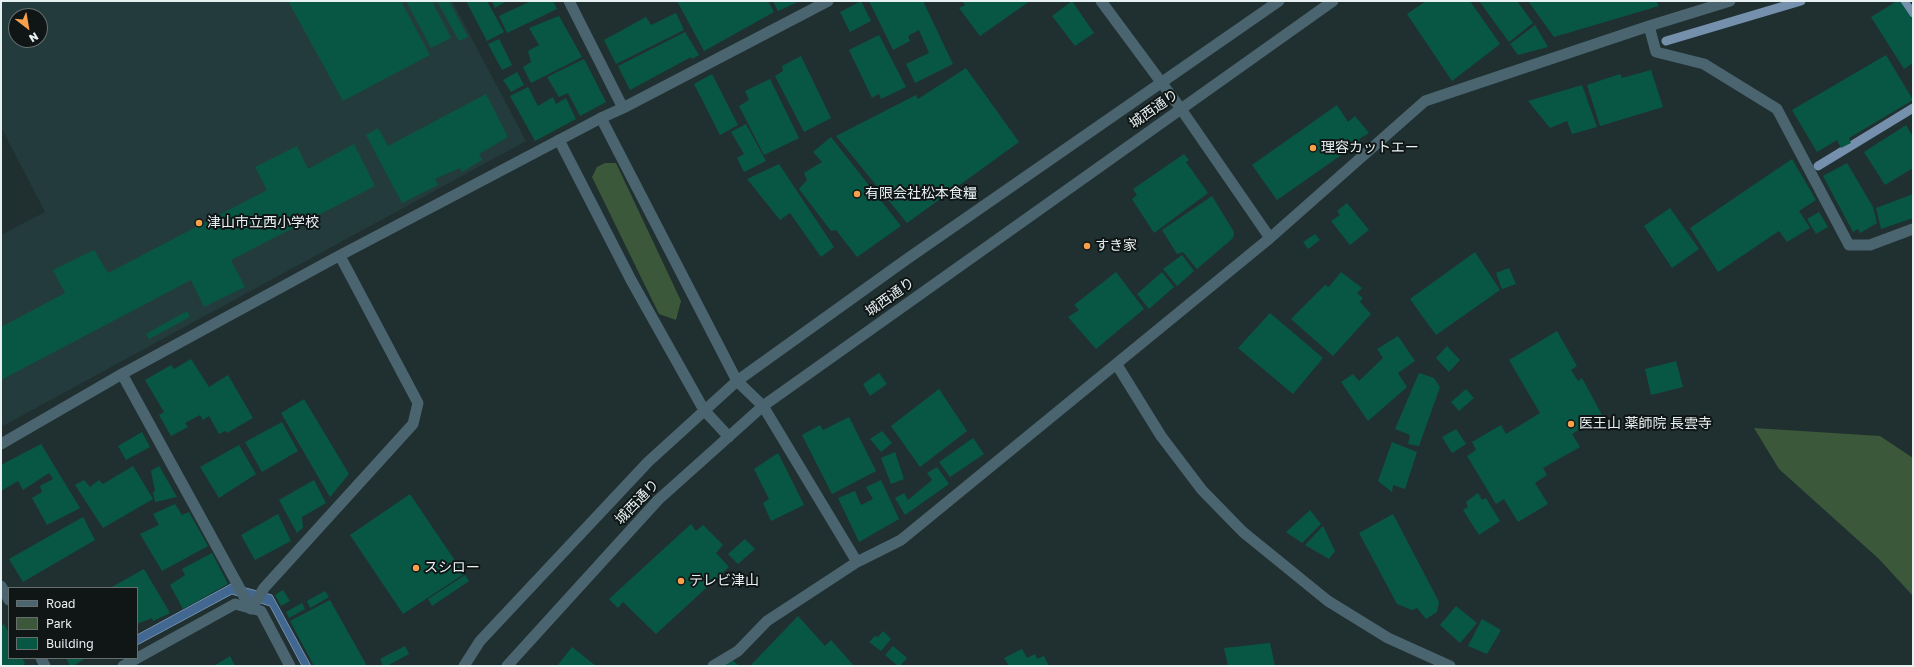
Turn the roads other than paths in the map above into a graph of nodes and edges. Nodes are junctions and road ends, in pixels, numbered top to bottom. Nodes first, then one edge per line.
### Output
1 (569, 1) edge
2 (828, 1) edge
3 (1102, 1) edge
4 (1279, 1) edge
5 (1333, 1) edge
6 (1730, 1) edge
7 (1648, 26) junction
8 (1161, 84) junction
9 (623, 108) junction
10 (1181, 109) junction
11 (601, 118) junction
12 (559, 140) junction
13 (1913, 229) edge
14 (1270, 238) junction
15 (340, 256) junction
16 (1117, 365) junction
17 (122, 374) junction
18 (737, 381) junction
19 (763, 406) junction
20 (704, 410) junction
21 (729, 437) junction
22 (1, 444) edge
23 (857, 562) junction
24 (1, 586) edge
25 (8, 598) edge
26 (251, 608) junction
27 (138, 658) edge
28 (136, 659) edge
29 (123, 666) edge
30 (290, 666) edge
31 (464, 666) edge
32 (507, 666) edge
33 (713, 666) edge
34 (1450, 666) edge

1 - 9 street
2 - 9 street
3 - 8 street
4 - 8 street, 城西通り
5 - 10 street, 城西通り
6 - 7 street
7 - 13 street
7 - 14 street
8 - 10 street
8 - 18 street, 城西通り
9 - 11 street
10 - 14 street
10 - 19 street, 城西通り
11 - 12 street
11 - 18 street
12 - 15 street
12 - 20 street
14 - 16 street
15 - 17 street
15 - 26 street
16 - 23 street
16 - 34 street
17 - 22 street
17 - 26 street
18 - 19 street
18 - 20 street, 城西通り
19 - 21 street, 城西通り
19 - 23 street
20 - 21 street
20 - 31 street, 城西通り
21 - 32 street, 城西通り
23 - 33 street
24 - 25 street
26 - 27 street
26 - 30 street
28 - 29 street

